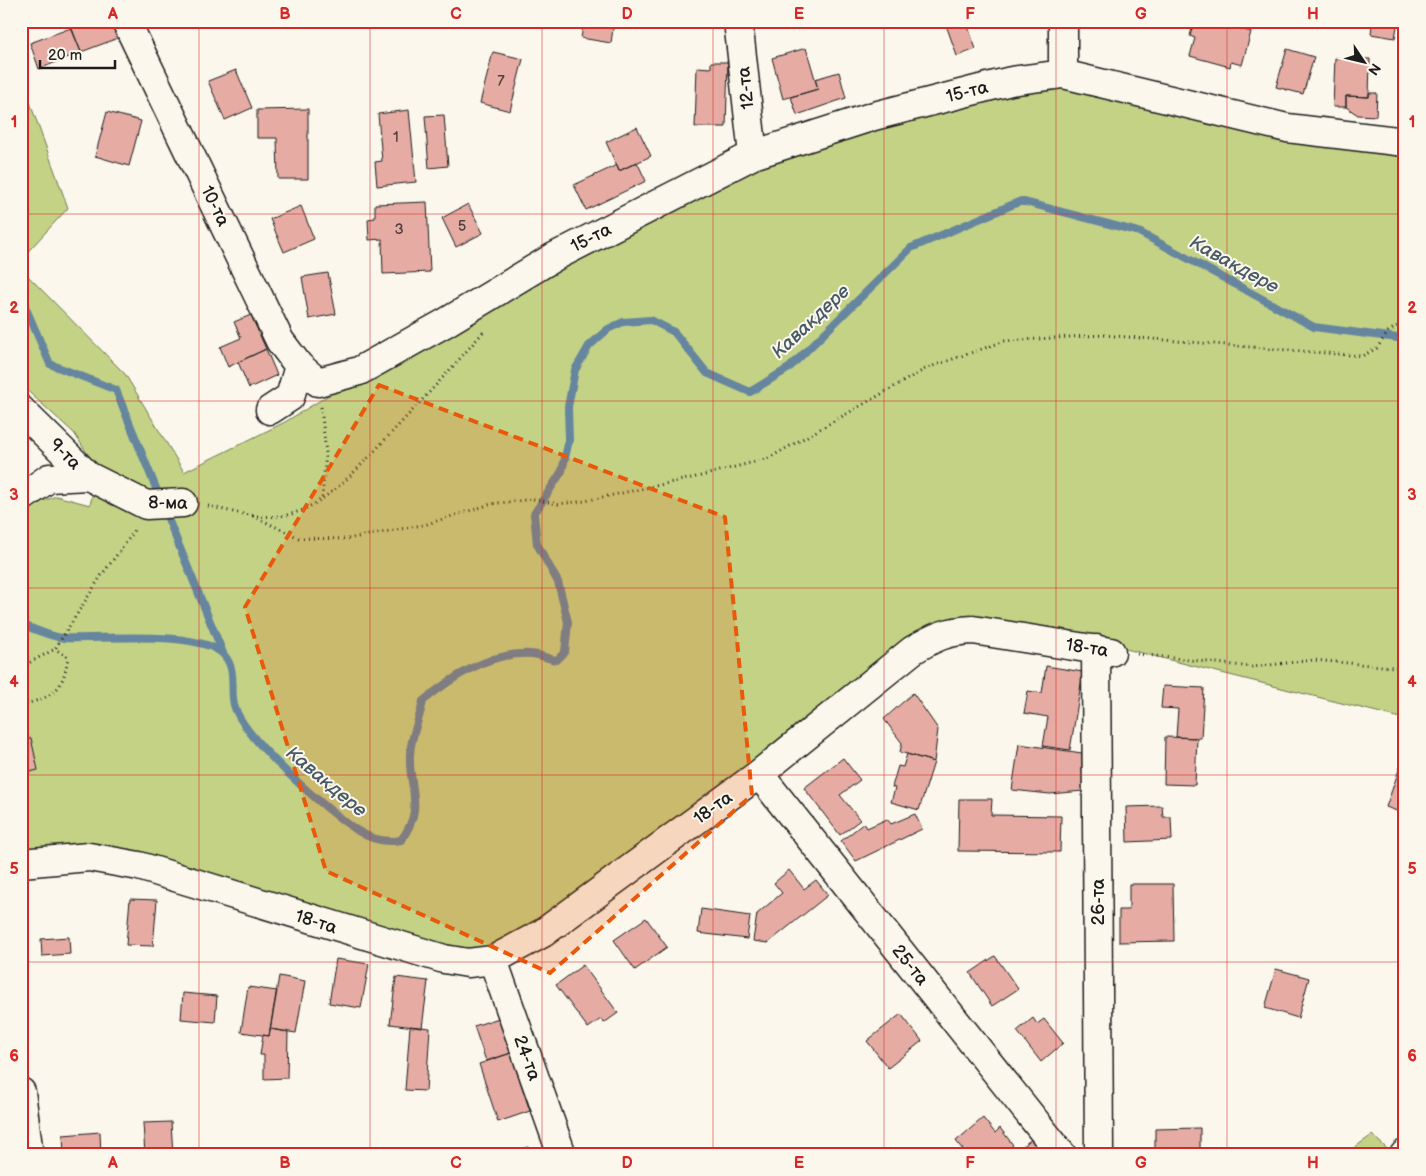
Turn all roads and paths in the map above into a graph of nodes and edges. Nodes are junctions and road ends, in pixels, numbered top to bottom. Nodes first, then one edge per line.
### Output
1 (126, 21) edge
2 (738, 21) edge
3 (1063, 21) edge
4 (1063, 74) junction
5 (1405, 142) edge
6 (753, 155) junction
7 (1405, 321) edge
8 (486, 328) dead end
9 (317, 376) junction
10 (21, 410) edge
11 (270, 410) dead end
12 (88, 476) junction
13 (21, 498) edge
14 (322, 499) junction
15 (140, 503) junction
16 (183, 503) joint
17 (252, 516) junction
18 (55, 649) junction
19 (1104, 650) junction
20 (21, 667) edge
21 (1405, 668) edge
22 (21, 705) edge
23 (758, 774) junction
24 (21, 863) edge
25 (493, 960) junction
26 (21, 1092) edge
27 (29, 1155) edge
28 (562, 1155) edge
29 (1062, 1155) edge
30 (1099, 1155) edge

1 - 9 street, 10-та
2 - 6 street, 12-та
3 - 4 street
4 - 5 street, 15-та
4 - 6 street, 15-та
6 - 9 street, 15-та
7 - 17 path
8 - 14 path, 8-ма
9 - 11 street
9 - 14 path
10 - 12 street, 9-та
12 - 13 street, 8-ма
12 - 15 street, 8-ма
14 - 17 path, 8-ма
15 - 16 street, 8-ма
15 - 18 path
16 - 17 path, 8-ма
18 - 20 path
18 - 22 path
19 - 21 path, 18-та
19 - 23 street, 18-та
19 - 30 street, 26-та
23 - 25 street, 18-та
23 - 29 street, 25-та
24 - 25 street, 18-та
25 - 28 street, 24-та
26 - 27 street

